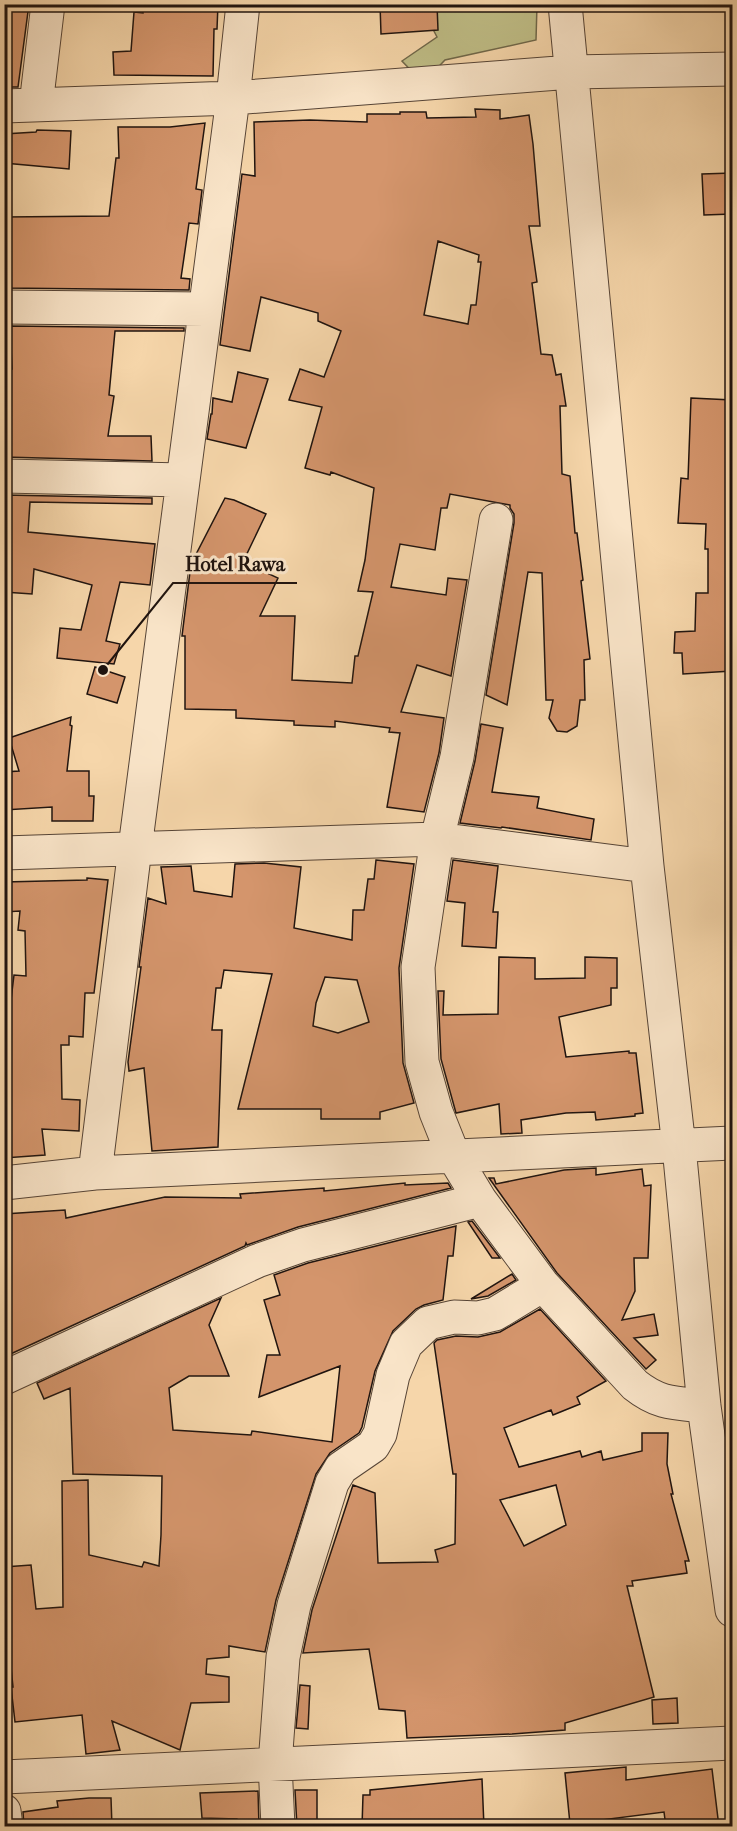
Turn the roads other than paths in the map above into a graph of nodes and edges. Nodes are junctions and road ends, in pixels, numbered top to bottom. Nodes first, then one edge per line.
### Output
1 (48, 4) edge
2 (243, 4) edge
3 (564, 4) edge
4 (732, 69) edge
5 (571, 72) junction
6 (233, 98) junction
7 (20, 105) edge
8 (4, 307) edge
9 (205, 309) junction
10 (4, 476) edge
11 (183, 480) junction
12 (496, 520) dead end
13 (437, 839) junction
14 (135, 848) junction
15 (4, 853) edge
16 (648, 866) junction
17 (732, 1143) edge
18 (679, 1147) junction
19 (454, 1157) junction
20 (95, 1173) junction
21 (4, 1183) edge
22 (480, 1200) junction
23 (543, 1285) junction
24 (4, 1378) edge
25 (704, 1406) junction
26 (732, 1610) edge
27 (732, 1743) edge
28 (275, 1764) junction
29 (4, 1777) edge
30 (4, 1811) edge
31 (6, 1827) edge
32 (278, 1827) edge

1 - 7 street
2 - 6 street
3 - 5 street
4 - 5 street
5 - 6 street
5 - 16 street
6 - 7 street
6 - 9 street
8 - 9 street
9 - 11 street
10 - 11 street
11 - 14 street
12 - 13 street
13 - 14 street
13 - 16 street
13 - 19 street
14 - 15 street
14 - 20 street
16 - 18 street
17 - 18 street
18 - 19 street
18 - 25 street
19 - 20 street
19 - 22 street
20 - 21 street
22 - 23 street
22 - 24 street
23 - 25 street
23 - 28 street
25 - 26 street
27 - 28 street
28 - 29 street
28 - 32 street
30 - 31 street

